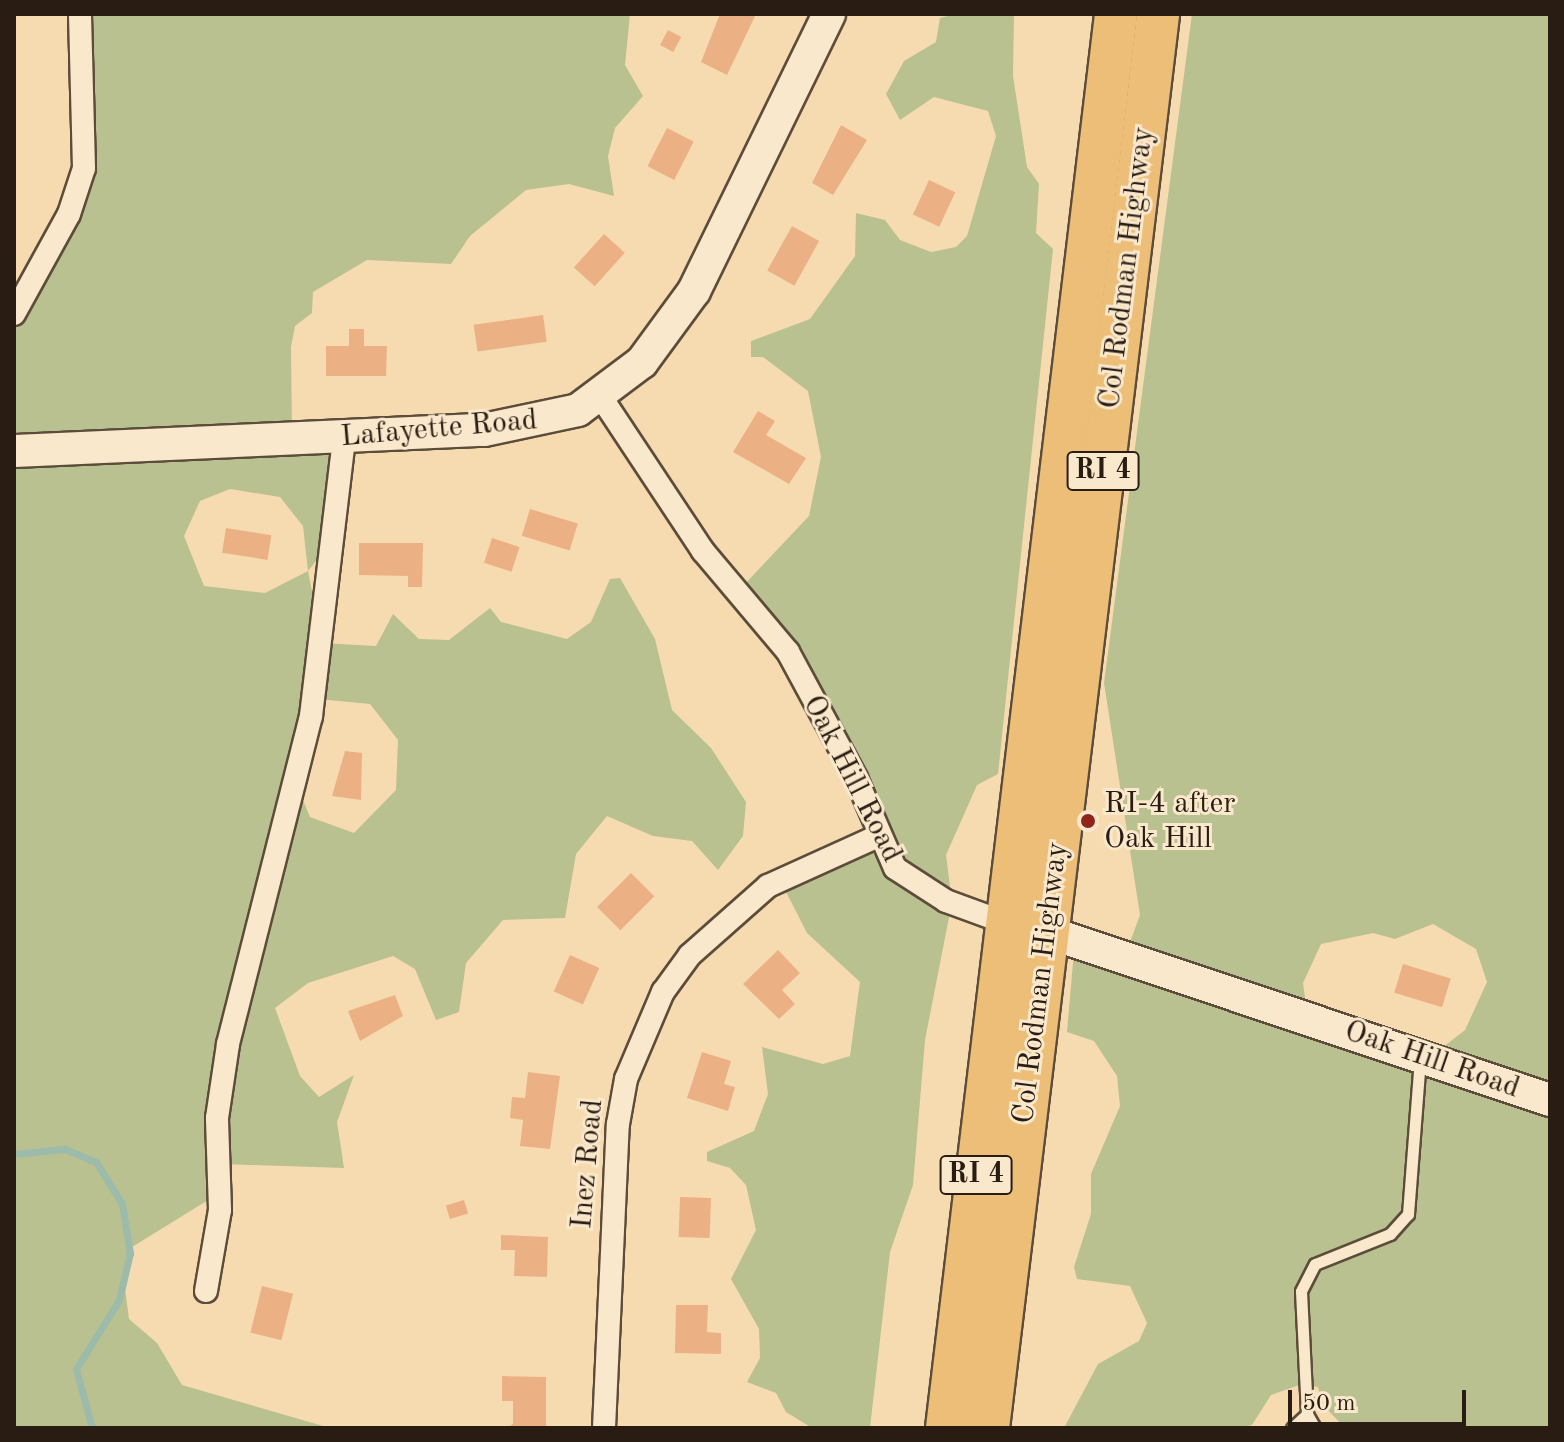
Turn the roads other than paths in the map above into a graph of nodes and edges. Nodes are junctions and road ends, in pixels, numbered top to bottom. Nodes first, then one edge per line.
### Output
1 (80, 14) edge
2 (829, 14) edge
3 (1116, 14) edge
4 (1158, 14) edge
5 (14, 314) edge
6 (601, 397) junction
7 (344, 438) junction
8 (14, 451) edge
9 (878, 836) junction
10 (1006, 923) junction
11 (1047, 929) junction
12 (1420, 1058) junction
13 (1550, 1100) edge
14 (206, 1291) dead end
15 (1307, 1414) junction
16 (604, 1428) edge
17 (947, 1428) edge
18 (988, 1428) edge
19 (1292, 1428) edge
20 (1315, 1428) edge

1 - 5 street
2 - 6 street, Lafayette Road
3 - 10 highway, Col Rodman Highway / RI 4
4 - 11 highway, Col Rodman Highway / RI 4
6 - 7 street, Lafayette Road
6 - 9 street, Oak Hill Road
7 - 8 street, Lafayette Road
7 - 14 street
9 - 10 street, Oak Hill Road
9 - 16 street, Inez Road
10 - 11 street, Oak Hill Road
10 - 17 highway, Col Rodman Highway / RI 4
11 - 12 street, Oak Hill Road
11 - 18 highway, Col Rodman Highway / RI 4
12 - 13 street, Oak Hill Road
12 - 15 lane
15 - 19 lane
15 - 20 lane

